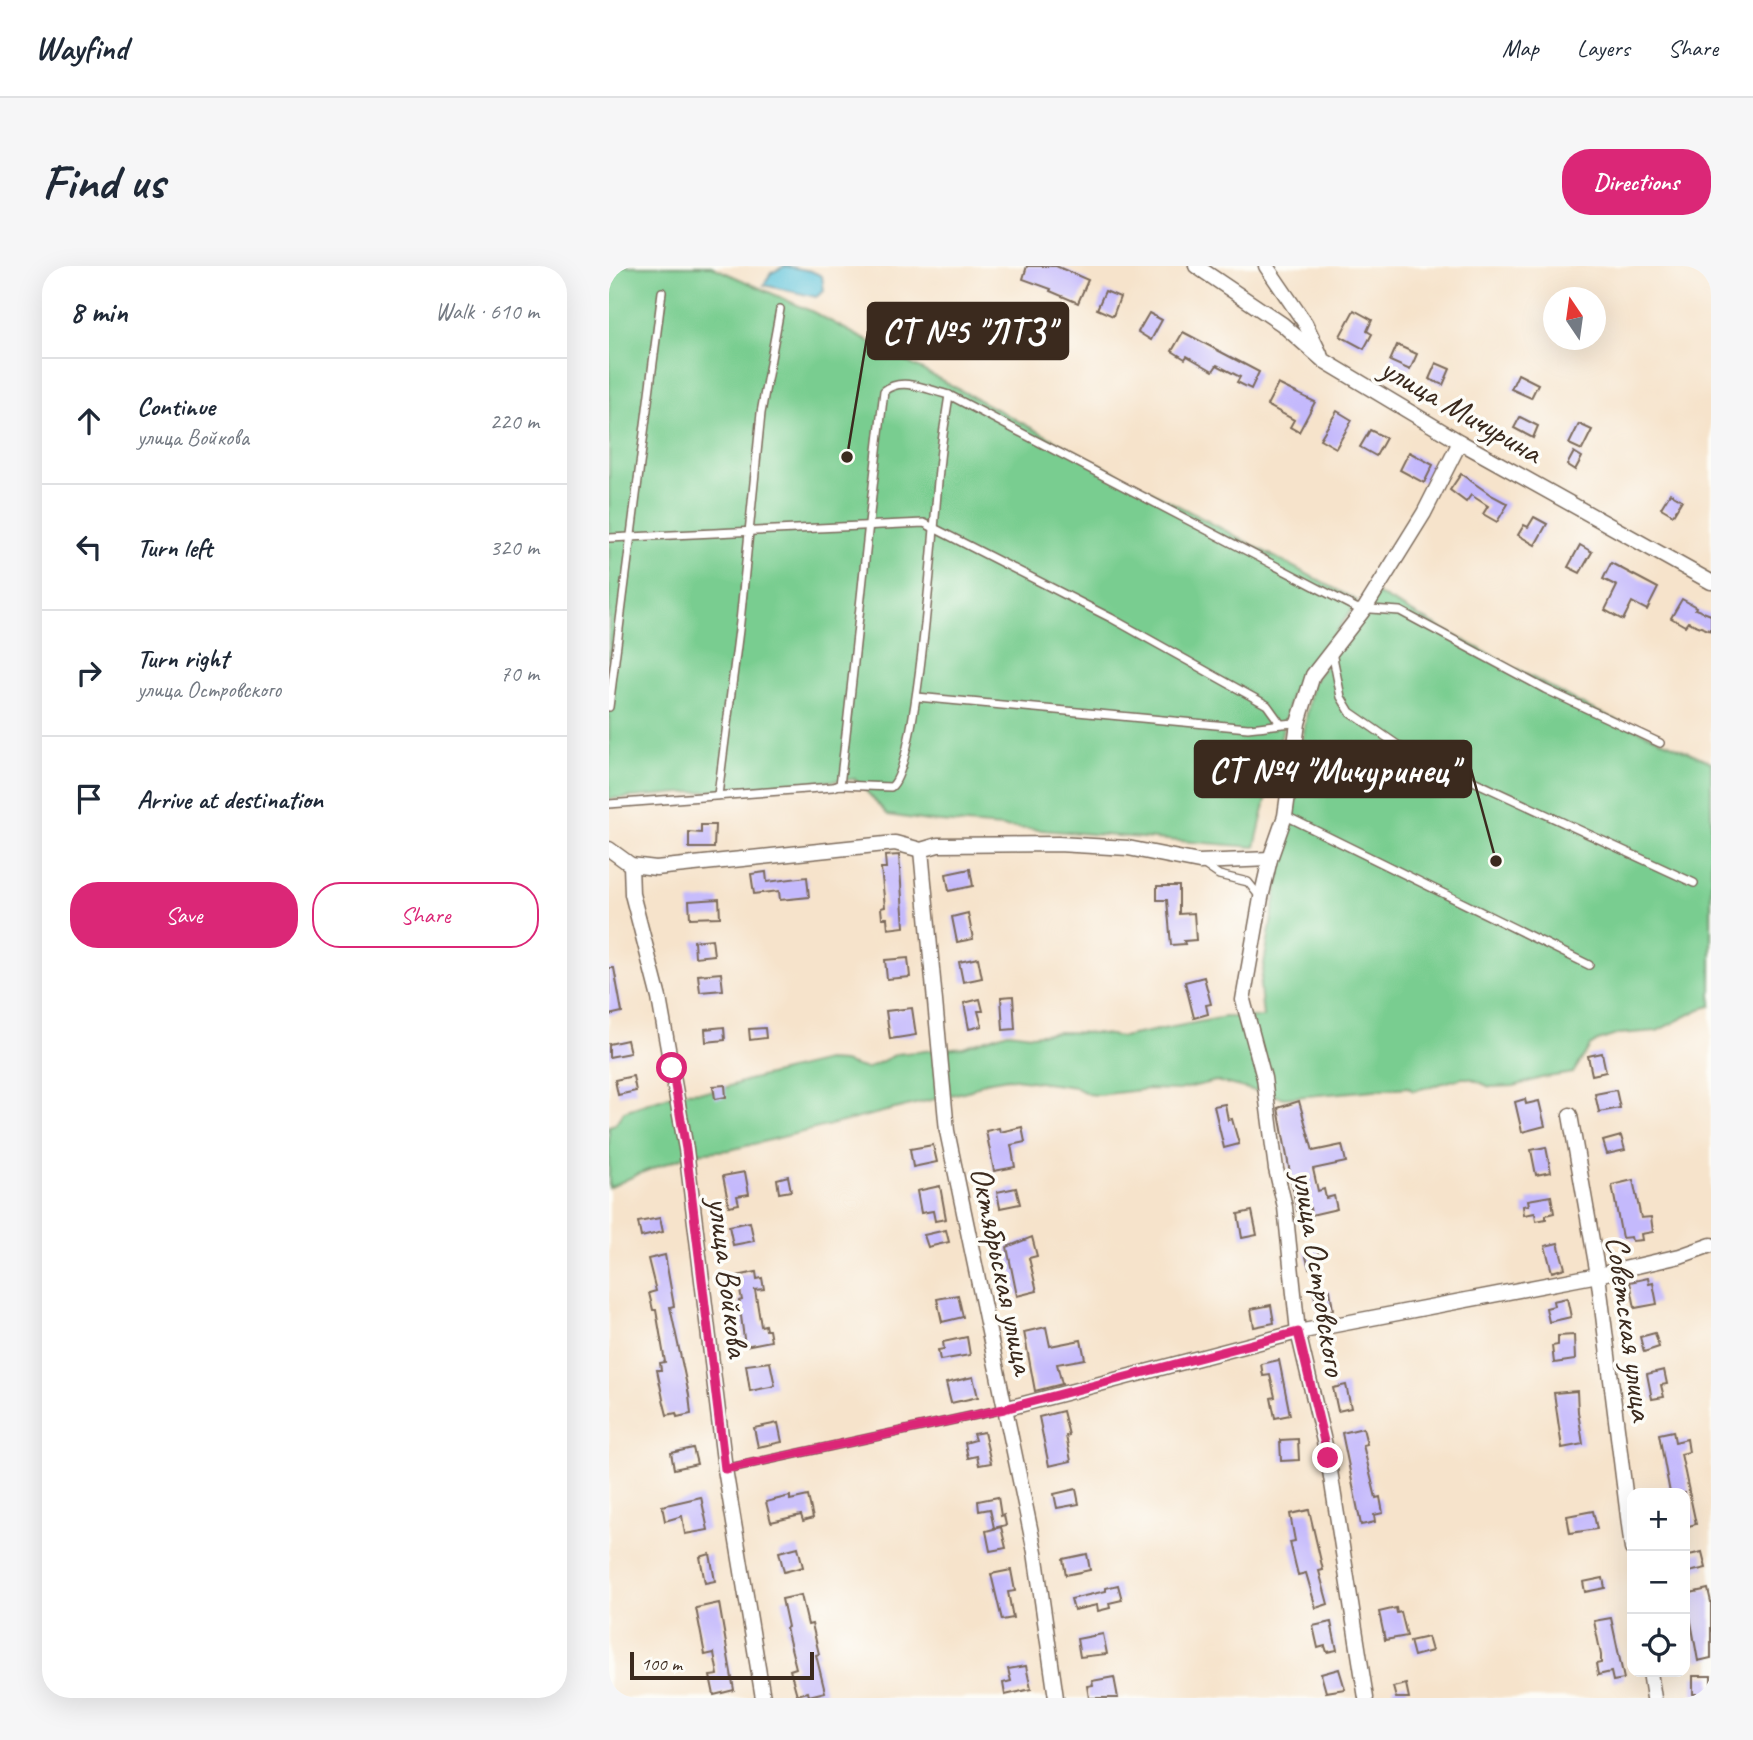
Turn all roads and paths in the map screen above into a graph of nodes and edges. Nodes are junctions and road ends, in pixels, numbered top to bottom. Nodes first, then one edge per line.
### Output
1 (1196, 266) edge
2 (1266, 266) edge
3 (661, 292) dead end
4 (780, 309) dead end
5 (1323, 360) junction
6 (949, 395) junction
7 (1460, 442) junction
8 (867, 525) junction
9 (935, 527) junction
10 (748, 531) junction
11 (630, 537) junction
12 (609, 538) edge
13 (1711, 582) edge
14 (1365, 608) junction
15 (1332, 651) junction
16 (917, 697) junction
17 (609, 708) edge
18 (1280, 723) junction
19 (1298, 723) junction
20 (1660, 743) dead end
21 (839, 785) junction
22 (717, 795) junction
23 (609, 804) edge
24 (1285, 816) junction
25 (609, 849) edge
26 (921, 850) junction
27 (1270, 859) junction
28 (1199, 862) junction
29 (631, 864) junction
30 (1694, 883) dead end
31 (1261, 898) junction
32 (1589, 965) dead end
33 (1570, 1115) dead end
34 (1711, 1245) edge
35 (1598, 1275) junction
36 (1298, 1332) junction
37 (1004, 1409) junction
38 (725, 1469) junction
39 (1627, 1509) edge
40 (1651, 1677) edge
41 (763, 1698) edge
42 (1056, 1698) edge
43 (1366, 1698) edge
44 (1654, 1698) edge

1 - 5 street, улица Мичурина
2 - 5 street
3 - 11 lane
4 - 10 lane
5 - 7 street, улица Мичурина
6 - 8 lane
6 - 9 lane
6 - 14 lane
7 - 13 street, улица Мичурина
7 - 14 street, улица Островского
8 - 9 lane
8 - 10 lane
8 - 21 lane
9 - 16 lane
9 - 18 lane
10 - 11 lane
10 - 22 lane
11 - 12 lane
11 - 17 lane
14 - 15 street, улица Островского
14 - 20 lane
15 - 19 street, улица Островского
15 - 30 lane
16 - 18 lane
16 - 21 lane
18 - 19 lane
19 - 24 street, улица Островского
21 - 22 lane
22 - 23 lane
24 - 27 street, улица Островского
24 - 32 lane
25 - 29 street
26 - 28 street
26 - 29 street
26 - 37 street, Октябрьская улица
27 - 28 street
27 - 31 street, улица Островского
28 - 31 lane
29 - 38 street, улица Войкова
31 - 36 street, улица Островского
33 - 35 street, Советская улица
34 - 35 street
35 - 36 street
35 - 39 street, Советская улица
36 - 37 street
36 - 43 street, улица Островского
37 - 38 lane
37 - 42 street, Октябрьская улица
38 - 41 street, улица Войкова
40 - 44 street

